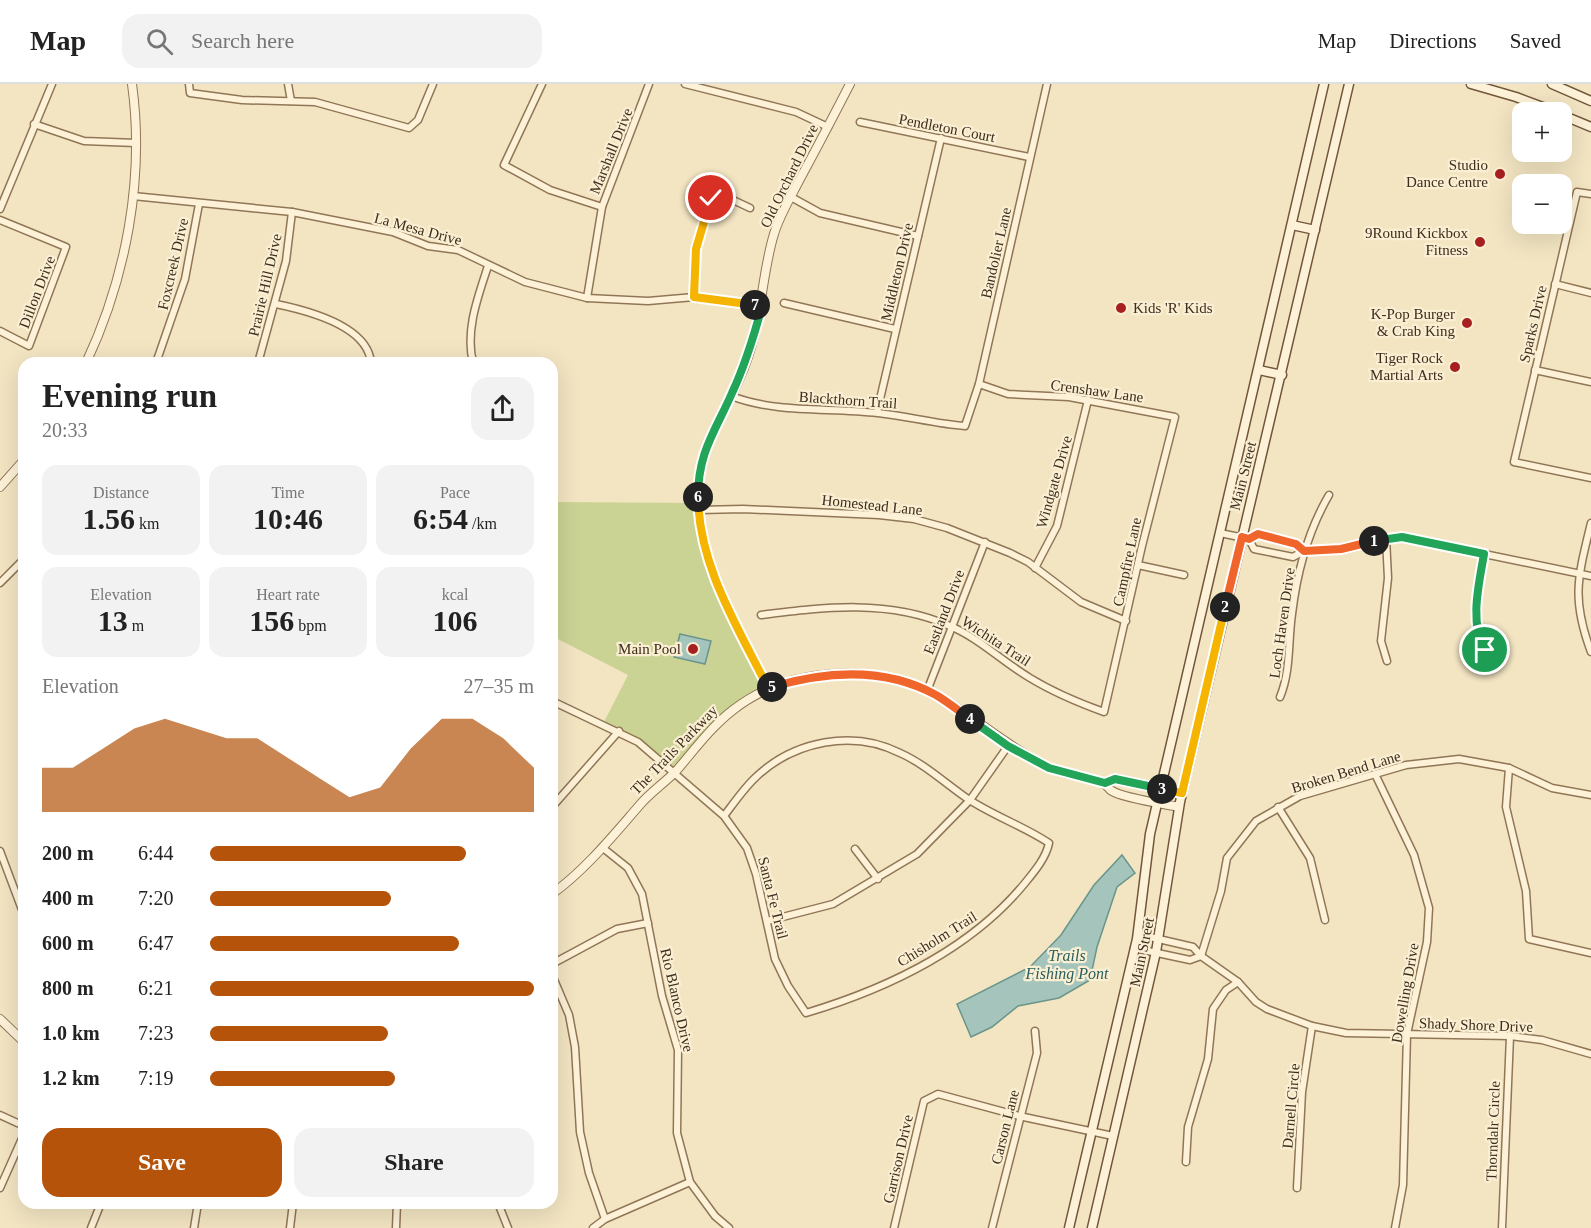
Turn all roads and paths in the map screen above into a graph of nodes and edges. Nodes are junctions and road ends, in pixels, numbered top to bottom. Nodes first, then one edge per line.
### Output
1 (52, 84) edge
2 (132, 84) edge
3 (189, 84) edge
4 (288, 84) edge
5 (433, 84) edge
6 (542, 84) edge
7 (649, 84) edge
8 (686, 84) edge
9 (850, 84) edge
10 (1047, 84) edge
11 (1324, 84) edge
12 (1349, 84) edge
13 (1470, 84) edge
14 (1552, 84) edge
15 (1500, 88) edge
16 (291, 100) junction
17 (1591, 100) edge
18 (1533, 102) edge
19 (1572, 119) edge
20 (860, 122) dead end
21 (34, 124) junction
22 (828, 127) junction
23 (1591, 127) edge
24 (941, 138) junction
25 (136, 142) junction
26 (1029, 157) junction
27 (1591, 194) edge
28 (133, 196) junction
29 (790, 197) junction
30 (199, 204) junction
31 (602, 207) junction
32 (750, 208) dead end
33 (0, 209) edge
34 (292, 212) junction
35 (0, 220) edge
36 (1292, 225) junction
37 (1315, 230) junction
38 (918, 236) junction
39 (488, 266) junction
40 (1555, 284) junction
41 (1591, 293) edge
42 (694, 297) junction
43 (587, 298) junction
44 (784, 303) dead end
45 (276, 304) junction
46 (762, 306) junction
47 (895, 329) junction
48 (0, 331) edge
49 (89, 357) edge
50 (158, 357) edge
51 (260, 357) edge
52 (370, 357) edge
53 (473, 357) edge
54 (1259, 370) junction
55 (1535, 370) junction
56 (1282, 375) junction
57 (1591, 382) edge
58 (979, 384) junction
59 (731, 396) junction
60 (1088, 400) junction
61 (877, 412) junction
62 (1176, 417) joint
63 (965, 426) joint
64 (18, 467) edge
65 (1591, 478) edge
66 (0, 487) edge
67 (1329, 495) dead end
68 (699, 510) junction
69 (1591, 523) edge
70 (1220, 533) junction
71 (1246, 538) junction
72 (1386, 538) junction
73 (985, 542) junction
74 (1304, 551) junction
75 (1484, 554) junction
76 (18, 565) edge
77 (1138, 565) junction
78 (1035, 568) junction
79 (1578, 573) junction
80 (1184, 575) dead end
81 (1591, 576) edge
82 (0, 583) edge
83 (762, 615) dead end
84 (1126, 621) junction
85 (951, 626) junction
86 (1485, 650) dead end
87 (1591, 652) edge
88 (1387, 661) dead end
89 (768, 688) junction
90 (927, 692) junction
91 (1280, 697) dead end
92 (558, 704) edge
93 (1104, 712) joint
94 (619, 731) junction
95 (1008, 746) junction
96 (1509, 768) junction
97 (675, 772) junction
98 (1375, 774) junction
99 (1105, 783) junction
100 (1161, 789) junction
101 (1182, 793) junction
102 (1591, 795) edge
103 (558, 800) edge
104 (970, 800) junction
105 (1157, 802) junction
106 (1179, 807) junction
107 (1278, 807) junction
108 (724, 816) junction
109 (603, 848) junction
110 (855, 849) dead end
111 (0, 851) edge
112 (878, 879) junction
113 (558, 889) edge
114 (18, 899) edge
115 (1325, 920) dead end
116 (767, 921) junction
117 (648, 922) junction
118 (1137, 934) junction
119 (1159, 939) junction
120 (1134, 948) junction
121 (1156, 952) junction
122 (1591, 953) edge
123 (1201, 956) junction
124 (558, 961) edge
125 (1238, 982) junction
126 (558, 989) edge
127 (806, 1013) joint
128 (0, 1019) edge
129 (1312, 1026) junction
130 (1035, 1031) dead end
131 (1407, 1034) junction
132 (18, 1036) edge
133 (1510, 1036) junction
134 (1591, 1054) edge
135 (0, 1115) edge
136 (1019, 1116) junction
137 (18, 1123) edge
138 (1090, 1131) junction
139 (1113, 1136) junction
140 (18, 1148) edge
141 (1186, 1162) dead end
142 (690, 1182) junction
143 (0, 1188) edge
144 (1297, 1188) dead end
145 (99, 1209) edge
146 (197, 1209) edge
147 (292, 1209) edge
148 (397, 1209) edge
149 (500, 1209) edge
150 (605, 1219) junction
151 (92, 1228) edge
152 (194, 1228) edge
153 (290, 1228) edge
154 (396, 1228) edge
155 (508, 1228) edge
156 (593, 1228) edge
157 (729, 1228) edge
158 (894, 1228) edge
159 (992, 1228) edge
160 (1069, 1228) edge
161 (1092, 1228) edge
162 (1395, 1228) edge
163 (1502, 1228) edge

1 - 21 street
2 - 25 street
3 - 16 street
4 - 16 street
5 - 16 street
6 - 31 street
7 - 31 street, Marshall Drive
8 - 22 street
9 - 22 street, Old Orchard Drive
10 - 26 street, Bandolier Lane
11 - 36 main road, Main Street
12 - 37 main road, Main Street
13 - 15 main road
14 - 17 main road
15 - 18 main road
19 - 23 main road
20 - 24 street, Pendleton Court
21 - 25 street
21 - 33 street
22 - 29 street, Old Orchard Drive
24 - 26 street, Pendleton Court
24 - 38 street, Middleton Drive
25 - 28 street
26 - 58 street, Bandolier Lane
27 - 40 street, Sparks Drive
28 - 30 street, La Mesa Drive
28 - 49 street
29 - 38 street
29 - 46 street, Old Orchard Drive
30 - 34 street, La Mesa Drive
30 - 50 street, Foxcreek Drive
31 - 43 street, Marshall Drive
32 - 42 street
34 - 39 street, La Mesa Drive
34 - 45 street, Prairie Hill Drive
35 - 48 street, Dillon Drive
36 - 37 main road
36 - 54 main road, Main Street
37 - 56 main road, Main Street
38 - 47 street, Middleton Drive
39 - 43 street, La Mesa Drive
39 - 53 street
40 - 41 street
40 - 55 street, Sparks Drive
42 - 43 street, La Mesa Drive
42 - 46 street, La Mesa Drive
44 - 47 street
45 - 51 street, Prairie Hill Drive
45 - 52 street
46 - 59 street, Old Orchard Drive
47 - 61 street, Middleton Drive
54 - 56 main road
54 - 70 main road, Main Street
55 - 57 street
55 - 65 street, Sparks Drive
56 - 71 main road, Main Street
58 - 60 street, Crenshaw Lane
58 - 63 street, Bandolier Lane
59 - 61 street, Blackthorn Trail
59 - 68 street, Old Orchard Drive
60 - 62 street, Crenshaw Lane
60 - 78 street, Windgate Drive
61 - 63 street, Blackthorn Trail
62 - 77 street, Campfire Lane
64 - 66 street
67 - 74 street, Loch Haven Drive
68 - 73 street, Homestead Lane
68 - 89 street, Old Orchard Drive
69 - 79 street
70 - 71 street
70 - 100 main road, Main Street
71 - 74 street
71 - 74 street
71 - 101 main road, Main Street
72 - 74 street
72 - 75 street
72 - 88 street
73 - 78 street, Homestead Lane
73 - 85 street, Eastland Drive
74 - 91 street, Loch Haven Drive
75 - 79 street
75 - 86 street
76 - 82 street
77 - 80 street
77 - 84 street, Campfire Lane
78 - 84 street, Homestead Lane
79 - 81 street
79 - 87 street
83 - 85 street, Wichita Trail
84 - 93 street, Campfire Lane
85 - 90 street, Eastland Drive
85 - 93 street, Wichita Trail
89 - 90 street, The Trails Parkway
89 - 97 street, The Trails Parkway
90 - 95 street, The Trails Parkway
92 - 94 street, Santa Fe Trail
94 - 97 street, Santa Fe Trail
94 - 103 street
95 - 99 street, The Trails Parkway
95 - 104 street
96 - 98 street, Broken Bend Lane
96 - 102 street, Broken Bend Lane
96 - 122 street
97 - 108 street, Santa Fe Trail
97 - 109 street, The Trails Parkway
98 - 107 street, Broken Bend Lane
98 - 131 street, Dowelling Drive
99 - 100 street, The Trails Parkway
99 - 105 street, The Trails Parkway
100 - 101 street, The Trails Parkway
100 - 105 main road, Main Street
101 - 106 main road, Main Street
104 - 108 street
104 - 112 street
104 - 127 street, Chisholm Trail
105 - 106 street, The Trails Parkway
105 - 118 main road, Main Street
106 - 119 main road, Main Street
107 - 115 street
107 - 123 street, Broken Bend Lane
108 - 116 street, Santa Fe Trail
109 - 113 street, The Trails Parkway
109 - 117 street, Rio Blanco Drive
110 - 112 street
111 - 114 street
112 - 116 street
116 - 127 street, Santa Fe Trail
117 - 124 street
117 - 142 street, Rio Blanco Drive
118 - 119 street, Shady Shore Drive
118 - 120 main road, Main Street
119 - 121 main road, Main Street
119 - 123 street, Shady Shore Drive
120 - 121 street
120 - 138 main road, Main Street
121 - 123 street
121 - 139 main road, Main Street
123 - 125 street, Shady Shore Drive
125 - 129 street, Shady Shore Drive
125 - 141 street
126 - 150 street
128 - 132 street
129 - 131 street, Shady Shore Drive
129 - 144 street, Darnell Circle
130 - 136 street, Carson Lane
131 - 133 street, Shady Shore Drive
131 - 162 street, Dowelling Drive
133 - 134 street, Shady Shore Drive
133 - 163 street, Thorndalr Circle
135 - 137 street
136 - 138 street
136 - 158 street, Garrison Drive
136 - 159 street, Carson Lane
138 - 139 street
138 - 160 main road, Main Street
139 - 161 main road, Main Street
140 - 143 street
142 - 150 street
142 - 157 street, Rio Blanco Drive
145 - 151 street
146 - 152 street
147 - 153 street
148 - 154 street
149 - 155 street
150 - 156 street

